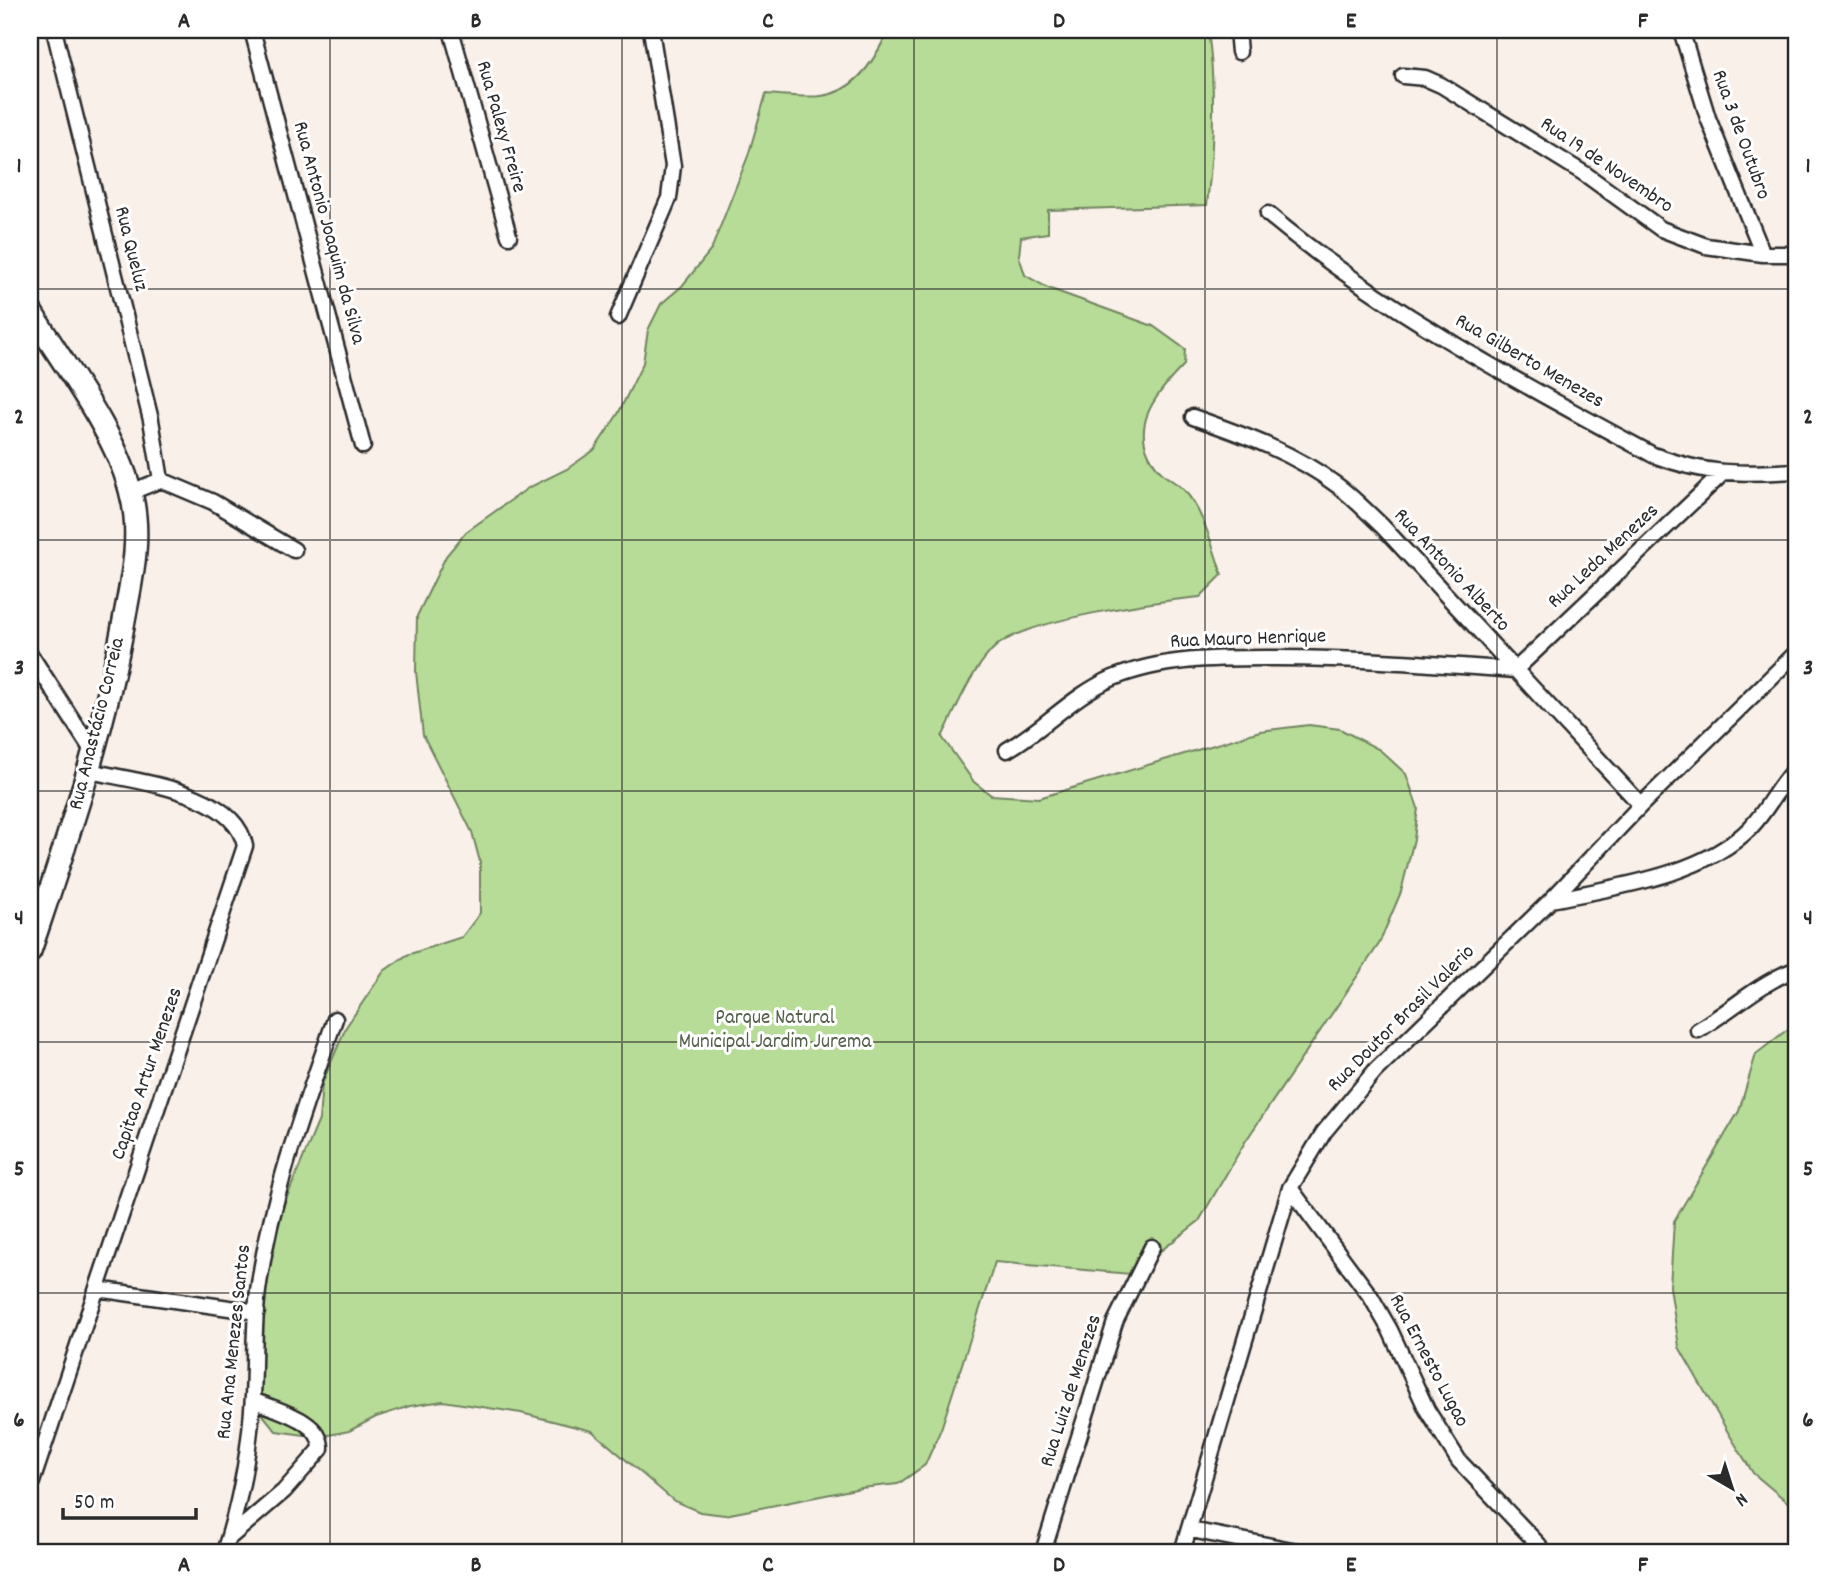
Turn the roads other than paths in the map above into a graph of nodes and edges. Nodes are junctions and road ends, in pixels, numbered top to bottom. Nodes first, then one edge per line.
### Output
1 (54, 30) edge
2 (252, 30) edge
3 (451, 30) edge
4 (651, 30) edge
5 (1237, 30) edge
6 (1681, 30) edge
7 (1239, 52) dead end
8 (1403, 76) dead end
9 (1268, 214) dead end
10 (509, 236) dead end
11 (1763, 254) junction
12 (1797, 254) edge
13 (30, 310) edge
14 (618, 317) dead end
15 (1193, 417) dead end
16 (363, 446) dead end
17 (1797, 471) edge
18 (1722, 474) junction
19 (161, 480) junction
20 (131, 492) junction
21 (294, 550) dead end
22 (1797, 652) edge
23 (30, 654) edge
24 (1515, 670) junction
25 (1007, 750) dead end
26 (93, 763) junction
27 (1797, 767) edge
28 (1641, 805) junction
29 (1551, 900) junction
30 (30, 951) edge
31 (1797, 969) edge
32 (335, 1019) dead end
33 (1698, 1030) dead end
34 (1290, 1188) junction
35 (1152, 1247) dead end
36 (97, 1289) junction
37 (257, 1312) junction
38 (253, 1400) junction
39 (30, 1488) edge
40 (1191, 1530) junction
41 (226, 1545) edge
42 (1539, 1545) dead end
43 (1043, 1552) edge
44 (1182, 1552) edge
45 (1302, 1552) edge

1 - 19 street, Rua Queluz
2 - 16 street, Rua Antonio Joaquim da Silva
3 - 10 street, Rua Palexy Freire
4 - 14 street
5 - 7 street
6 - 11 street, Rua 3 de Outubro
8 - 11 street, Rua 19 de Novembro
9 - 18 street, Rua Gilberto Menezes
11 - 12 street, Rua 19 de Novembro
13 - 20 main road, Rua Anastácio Correia
15 - 24 street, Rua Antonio Alberto
17 - 18 street, Rua Gilberto Menezes
18 - 24 street, Rua Leda Menezes
19 - 20 street
19 - 21 street
20 - 26 main road, Rua Anastácio Correia
22 - 28 street, Rua Doutor Brasil Valerio
23 - 26 street
24 - 25 street, Rua Mauro Henrique
24 - 28 street, Rua Antonio Alberto
26 - 30 main road, Rua Anastácio Correia
26 - 36 street, Capitao Artur Menezes
27 - 29 street
28 - 29 street, Rua Doutor Brasil Valerio
29 - 34 street, Rua Doutor Brasil Valerio
31 - 33 street
32 - 37 street, Rua Ana Menezes Santos
34 - 40 street, Rua Doutor Brasil Valerio
34 - 42 street, Rua Ernesto Lugao
35 - 43 street, Rua Luiz de Menezes
36 - 37 street
36 - 39 street, Capitao Artur Menezes
37 - 38 street, Rua Ana Menezes Santos
38 - 41 street, Rua Ana Menezes Santos
38 - 41 street
40 - 44 street, Rua Doutor Brasil Valerio
40 - 45 street

